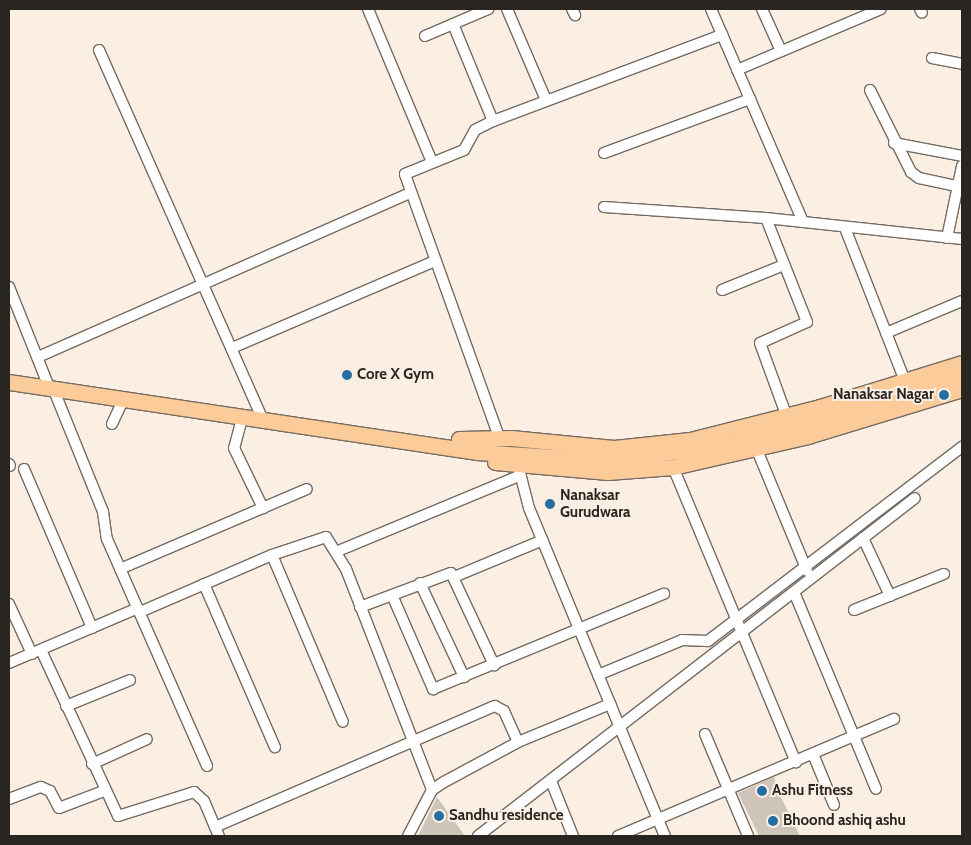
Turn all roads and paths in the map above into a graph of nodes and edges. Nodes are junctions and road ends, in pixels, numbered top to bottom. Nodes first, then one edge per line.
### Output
1 (368, 9) edge
2 (488, 9) edge
3 (508, 9) edge
4 (711, 9) edge
5 (762, 9) edge
6 (881, 9) edge
7 (453, 24) junction
8 (722, 35) junction
9 (425, 36) dead end
10 (99, 50) dead end
11 (781, 51) junction
12 (932, 58) dead end
13 (962, 64) edge
14 (737, 70) junction
15 (870, 90) dead end
16 (750, 99) junction
17 (546, 100) junction
18 (493, 121) junction
19 (894, 143) junction
20 (604, 153) dead end
21 (962, 156) edge
22 (432, 162) junction
23 (962, 166) edge
24 (958, 186) junction
25 (408, 194) junction
26 (604, 208) dead end
27 (766, 218) junction
28 (803, 222) junction
29 (845, 228) junction
30 (947, 238) junction
31 (962, 239) edge
32 (435, 260) junction
33 (784, 265) junction
34 (205, 282) junction
35 (9, 287) edge
36 (722, 290) dead end
37 (962, 301) edge
38 (886, 333) junction
39 (232, 348) junction
40 (38, 358) junction
41 (962, 363) edge
42 (962, 377) edge
43 (905, 381) junction
44 (9, 382) edge
45 (51, 388) junction
46 (962, 388) edge
47 (124, 398) junction
48 (243, 415) junction
49 (787, 417) junction
50 (262, 418) junction
51 (112, 424) dead end
52 (498, 437) junction
53 (458, 444) junction
54 (962, 447) edge
55 (757, 450) junction
56 (519, 465) junction
57 (673, 467) junction
58 (24, 469) dead end
59 (307, 489) dead end
60 (900, 494) junction
61 (263, 508) junction
62 (863, 538) junction
63 (543, 540) junction
64 (338, 551) junction
65 (272, 555) junction
66 (805, 566) junction
67 (120, 569) junction
68 (944, 574) dead end
69 (454, 577) junction
70 (811, 579) junction
71 (420, 583) junction
72 (204, 584) junction
73 (794, 592) junction
74 (392, 594) junction
75 (664, 594) dead end
76 (890, 596) junction
77 (9, 604) edge
78 (360, 606) junction
79 (139, 610) junction
80 (854, 610) dead end
81 (738, 622) junction
82 (92, 628) junction
83 (579, 629) junction
84 (742, 633) junction
85 (37, 652) junction
86 (9, 663) edge
87 (494, 665) junction
88 (598, 675) junction
89 (464, 677) junction
90 (130, 680) dead end
91 (610, 704) junction
92 (66, 706) junction
93 (894, 720) dead end
94 (343, 722) dead end
95 (620, 726) junction
96 (705, 734) dead end
97 (856, 736) junction
98 (147, 740) dead end
99 (518, 742) junction
100 (414, 743) junction
101 (275, 747) dead end
102 (813, 754) junction
103 (796, 762) junction
104 (92, 764) junction
105 (207, 766) dead end
106 (551, 781) junction
107 (876, 788) dead end
108 (104, 790) junction
109 (432, 790) junction
110 (729, 791) junction
111 (9, 799) edge
112 (834, 805) dead end
113 (658, 819) junction
114 (492, 826) junction
115 (217, 831) edge
116 (408, 836) edge
117 (478, 836) edge
118 (496, 836) edge
119 (573, 836) edge
120 (618, 836) edge
121 (665, 836) edge
122 (748, 836) edge

1 - 22 street
2 - 7 street
3 - 17 street
4 - 8 street
5 - 11 street
6 - 11 street
7 - 9 street
7 - 18 street
8 - 14 street
8 - 17 street
10 - 34 street
11 - 14 street
12 - 13 street
14 - 16 street
15 - 19 street
16 - 20 street
16 - 28 street
17 - 18 street
18 - 22 street
19 - 21 street
19 - 24 street
22 - 25 street
23 - 24 street
24 - 30 street
25 - 32 street
25 - 34 street
26 - 27 street
27 - 28 street
27 - 33 street
28 - 29 street
29 - 30 street
29 - 38 street
30 - 31 street
32 - 39 street
32 - 52 street
33 - 36 street
33 - 49 street
34 - 39 street
34 - 40 street
35 - 40 street
37 - 38 street
38 - 43 street
39 - 50 street
40 - 45 street
41 - 43 main road
42 - 56 main road
43 - 49 main road
44 - 45 main road
45 - 47 main road
45 - 67 street
46 - 55 main road
47 - 48 main road
47 - 51 street
48 - 50 main road
48 - 61 street
49 - 52 main road
50 - 53 main road
52 - 53 main road
53 - 56 main road
54 - 60 street
55 - 57 main road
55 - 66 street
56 - 57 main road
56 - 63 street
56 - 64 street
57 - 81 street
58 - 82 street
59 - 61 street
60 - 62 street
60 - 66 street
61 - 67 street
62 - 70 street
62 - 76 street
63 - 69 street
63 - 83 street
64 - 65 street
64 - 78 street
65 - 72 street
65 - 94 street
66 - 70 street
66 - 81 street
67 - 79 street
68 - 76 street
69 - 71 street
69 - 87 street
70 - 73 street
71 - 74 street
71 - 89 street
72 - 79 street
72 - 101 street
73 - 84 street
73 - 97 street
74 - 78 street
74 - 89 street
75 - 83 street
76 - 80 street
77 - 85 street
78 - 100 street
79 - 82 street
79 - 105 street
81 - 84 street
81 - 88 street
82 - 85 street
83 - 87 street
83 - 88 street
84 - 95 street
84 - 103 street
85 - 86 street
85 - 92 street
87 - 89 street
88 - 91 street
90 - 92 street
91 - 95 street
91 - 99 street
92 - 104 street
93 - 97 street
95 - 106 street
95 - 113 street
96 - 110 street
97 - 102 street
97 - 107 street
98 - 104 street
99 - 100 street
99 - 109 street
100 - 109 street
100 - 115 street
102 - 103 street
102 - 112 street
103 - 110 street
104 - 108 street
106 - 114 street
106 - 119 street
108 - 111 street
108 - 115 street
109 - 116 street
110 - 113 street
110 - 122 street
113 - 120 street
113 - 121 street
114 - 117 street
114 - 118 street

